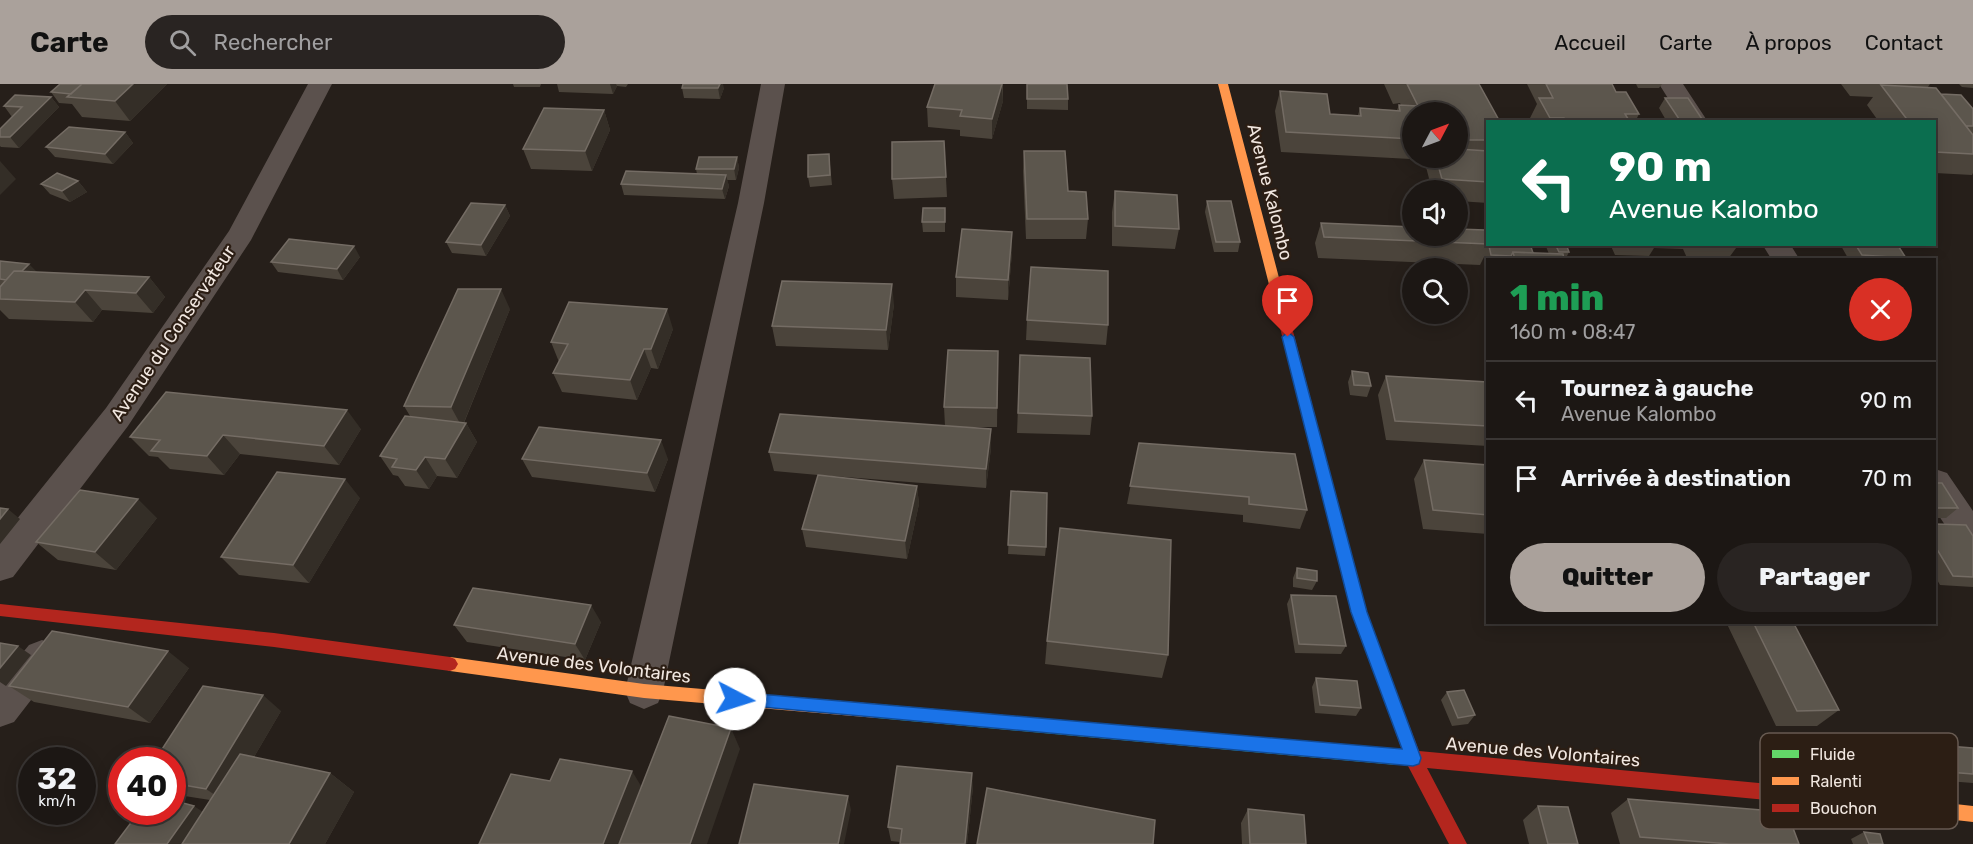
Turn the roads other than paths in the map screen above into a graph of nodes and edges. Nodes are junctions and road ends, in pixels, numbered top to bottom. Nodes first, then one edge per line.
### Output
1 (320, 84) edge
2 (773, 84) edge
3 (1223, 84) edge
4 (1671, 84) edge
5 (1695, 120) edge
6 (1936, 484) edge
7 (1973, 539) edge
8 (0, 566) edge
9 (0, 610) edge
10 (73, 618) junction
11 (644, 691) junction
12 (0, 709) edge
13 (1413, 758) junction
14 (1760, 790) edge
15 (1958, 812) edge
16 (1973, 814) edge
17 (1458, 844) edge

1 - 8 street, Avenue du Conservateur
2 - 11 street
3 - 13 street, Avenue Kalombo
4 - 5 street
6 - 7 street
9 - 10 street, Avenue des Volontaires
10 - 11 street, Avenue des Volontaires
10 - 12 street
11 - 13 street, Avenue des Volontaires
13 - 14 street, Avenue des Volontaires
13 - 17 street, Avenue Kalombo
15 - 16 street, Avenue des Volontaires

